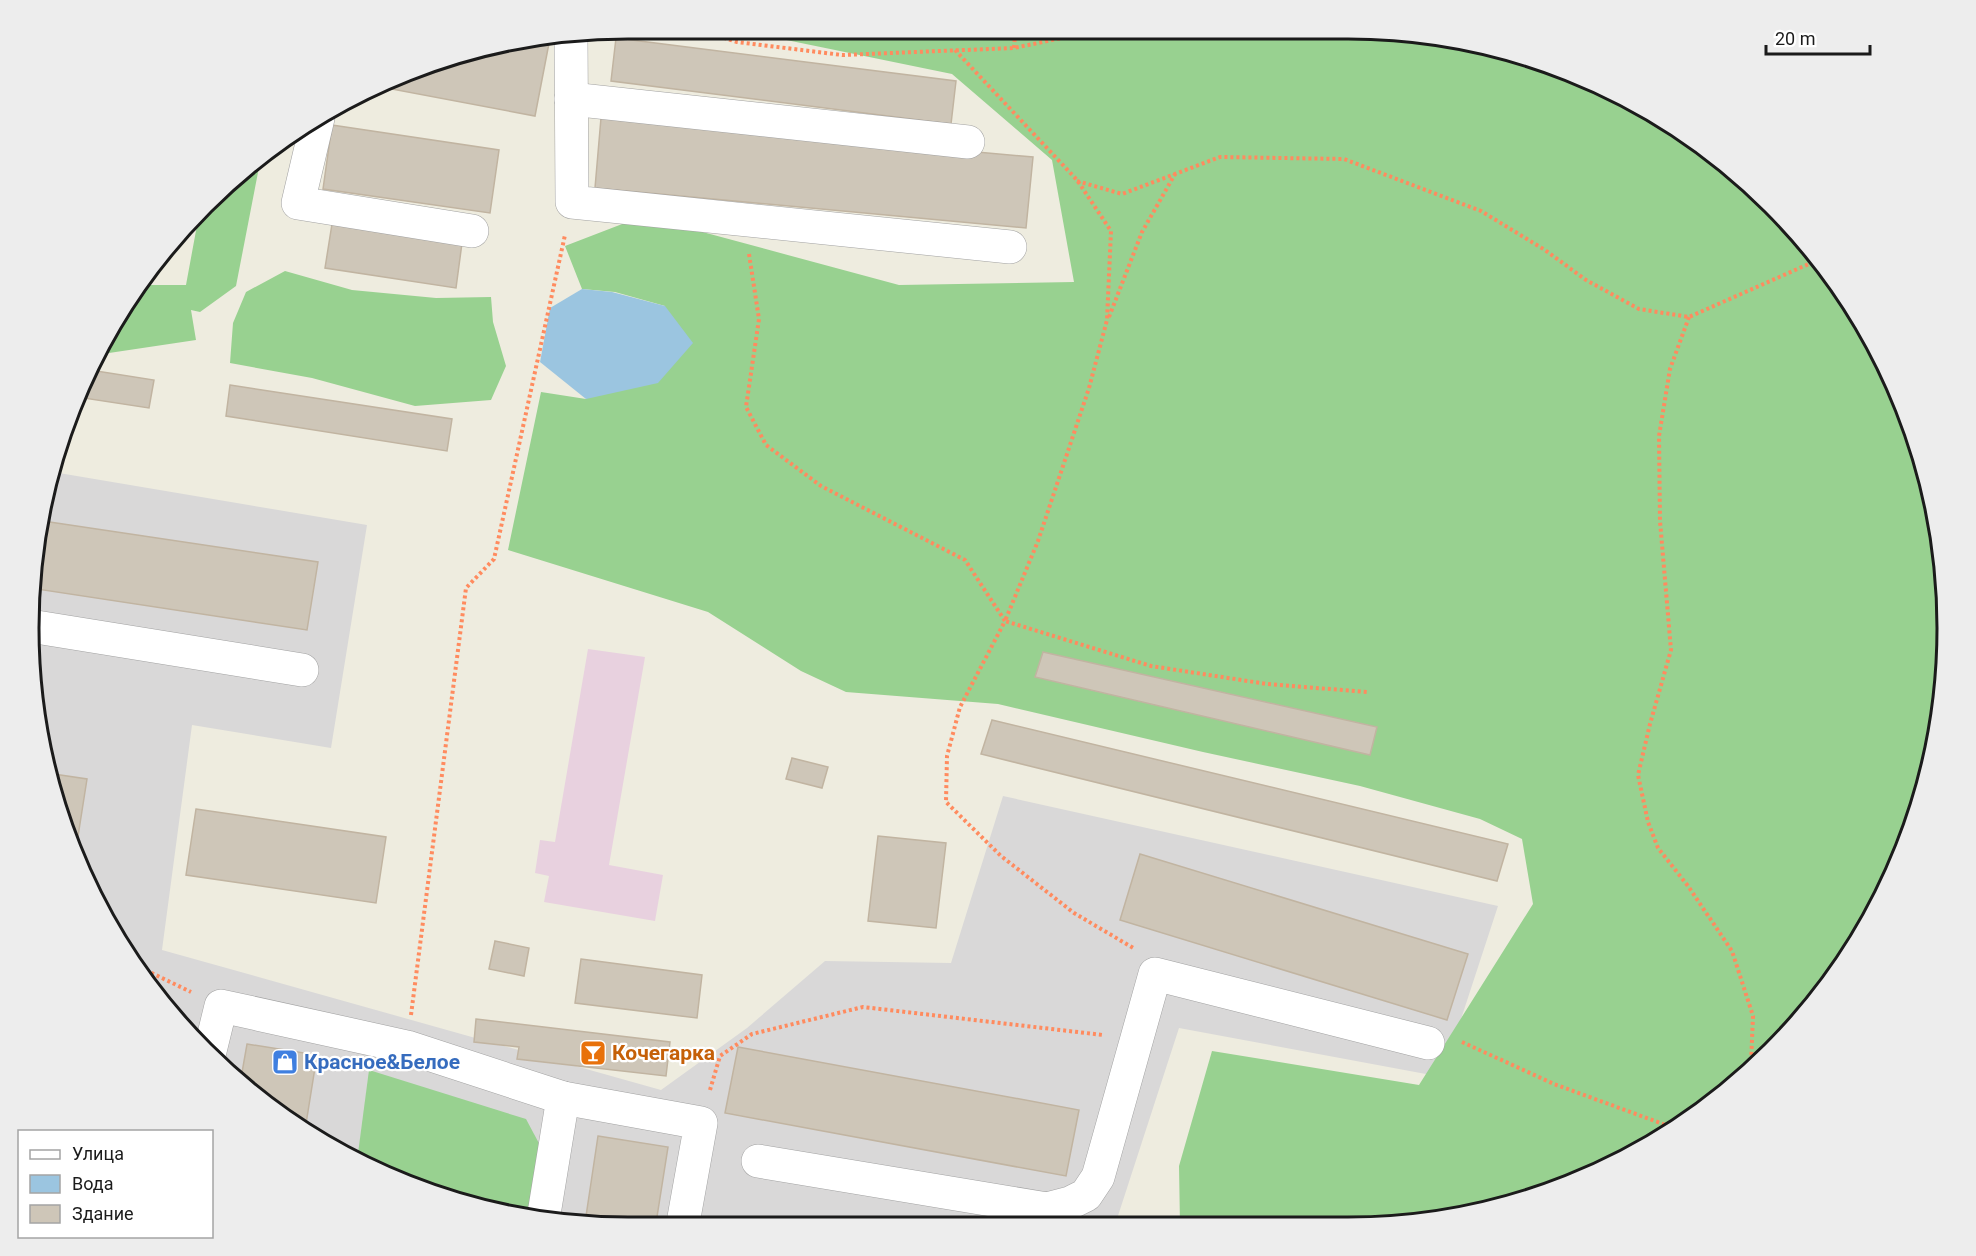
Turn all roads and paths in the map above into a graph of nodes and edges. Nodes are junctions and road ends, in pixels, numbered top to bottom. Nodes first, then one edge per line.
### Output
1 (729, 39) edge
2 (1015, 39) edge
3 (1057, 39) edge
4 (571, 42) edge
5 (1014, 48) junction
6 (955, 50) junction
7 (571, 99) junction
8 (315, 129) edge
9 (968, 142) dead end
10 (1175, 174) junction
11 (1077, 180) junction
12 (572, 202) junction
13 (744, 219) junction
14 (472, 231) dead end
15 (1010, 247) dead end
16 (1810, 263) edge
17 (1689, 317) junction
18 (1107, 320) junction
19 (1005, 621) junction
20 (39, 627) edge
21 (302, 670) dead end
22 (1367, 692) dead end
23 (1135, 949) dead end
24 (150, 972) edge
25 (220, 1005) junction
26 (1104, 1035) dead end
27 (1441, 1041) joint
28 (212, 1044) edge
29 (407, 1047) junction
30 (1751, 1056) edge
31 (563, 1098) junction
32 (701, 1124) junction
33 (1664, 1124) edge
34 (758, 1161) dead end
35 (544, 1211) edge
36 (684, 1217) edge
37 (1029, 1217) edge
38 (1049, 1217) edge

1 - 6 path
2 - 5 path
3 - 5 path
4 - 7 lane
5 - 6 path
6 - 11 path
7 - 9 lane
7 - 12 lane
8 - 14 lane
10 - 11 path
10 - 17 path
10 - 18 path
11 - 18 path
12 - 13 lane
12 - 29 path
13 - 15 lane
13 - 19 path
16 - 17 path
17 - 30 path
18 - 19 path
19 - 22 path
19 - 23 path
20 - 21 lane
24 - 25 path
25 - 28 lane
25 - 29 lane
26 - 32 path
27 - 33 path
27 - 38 lane
29 - 31 lane
31 - 32 lane
31 - 35 lane
32 - 36 lane
34 - 37 lane

